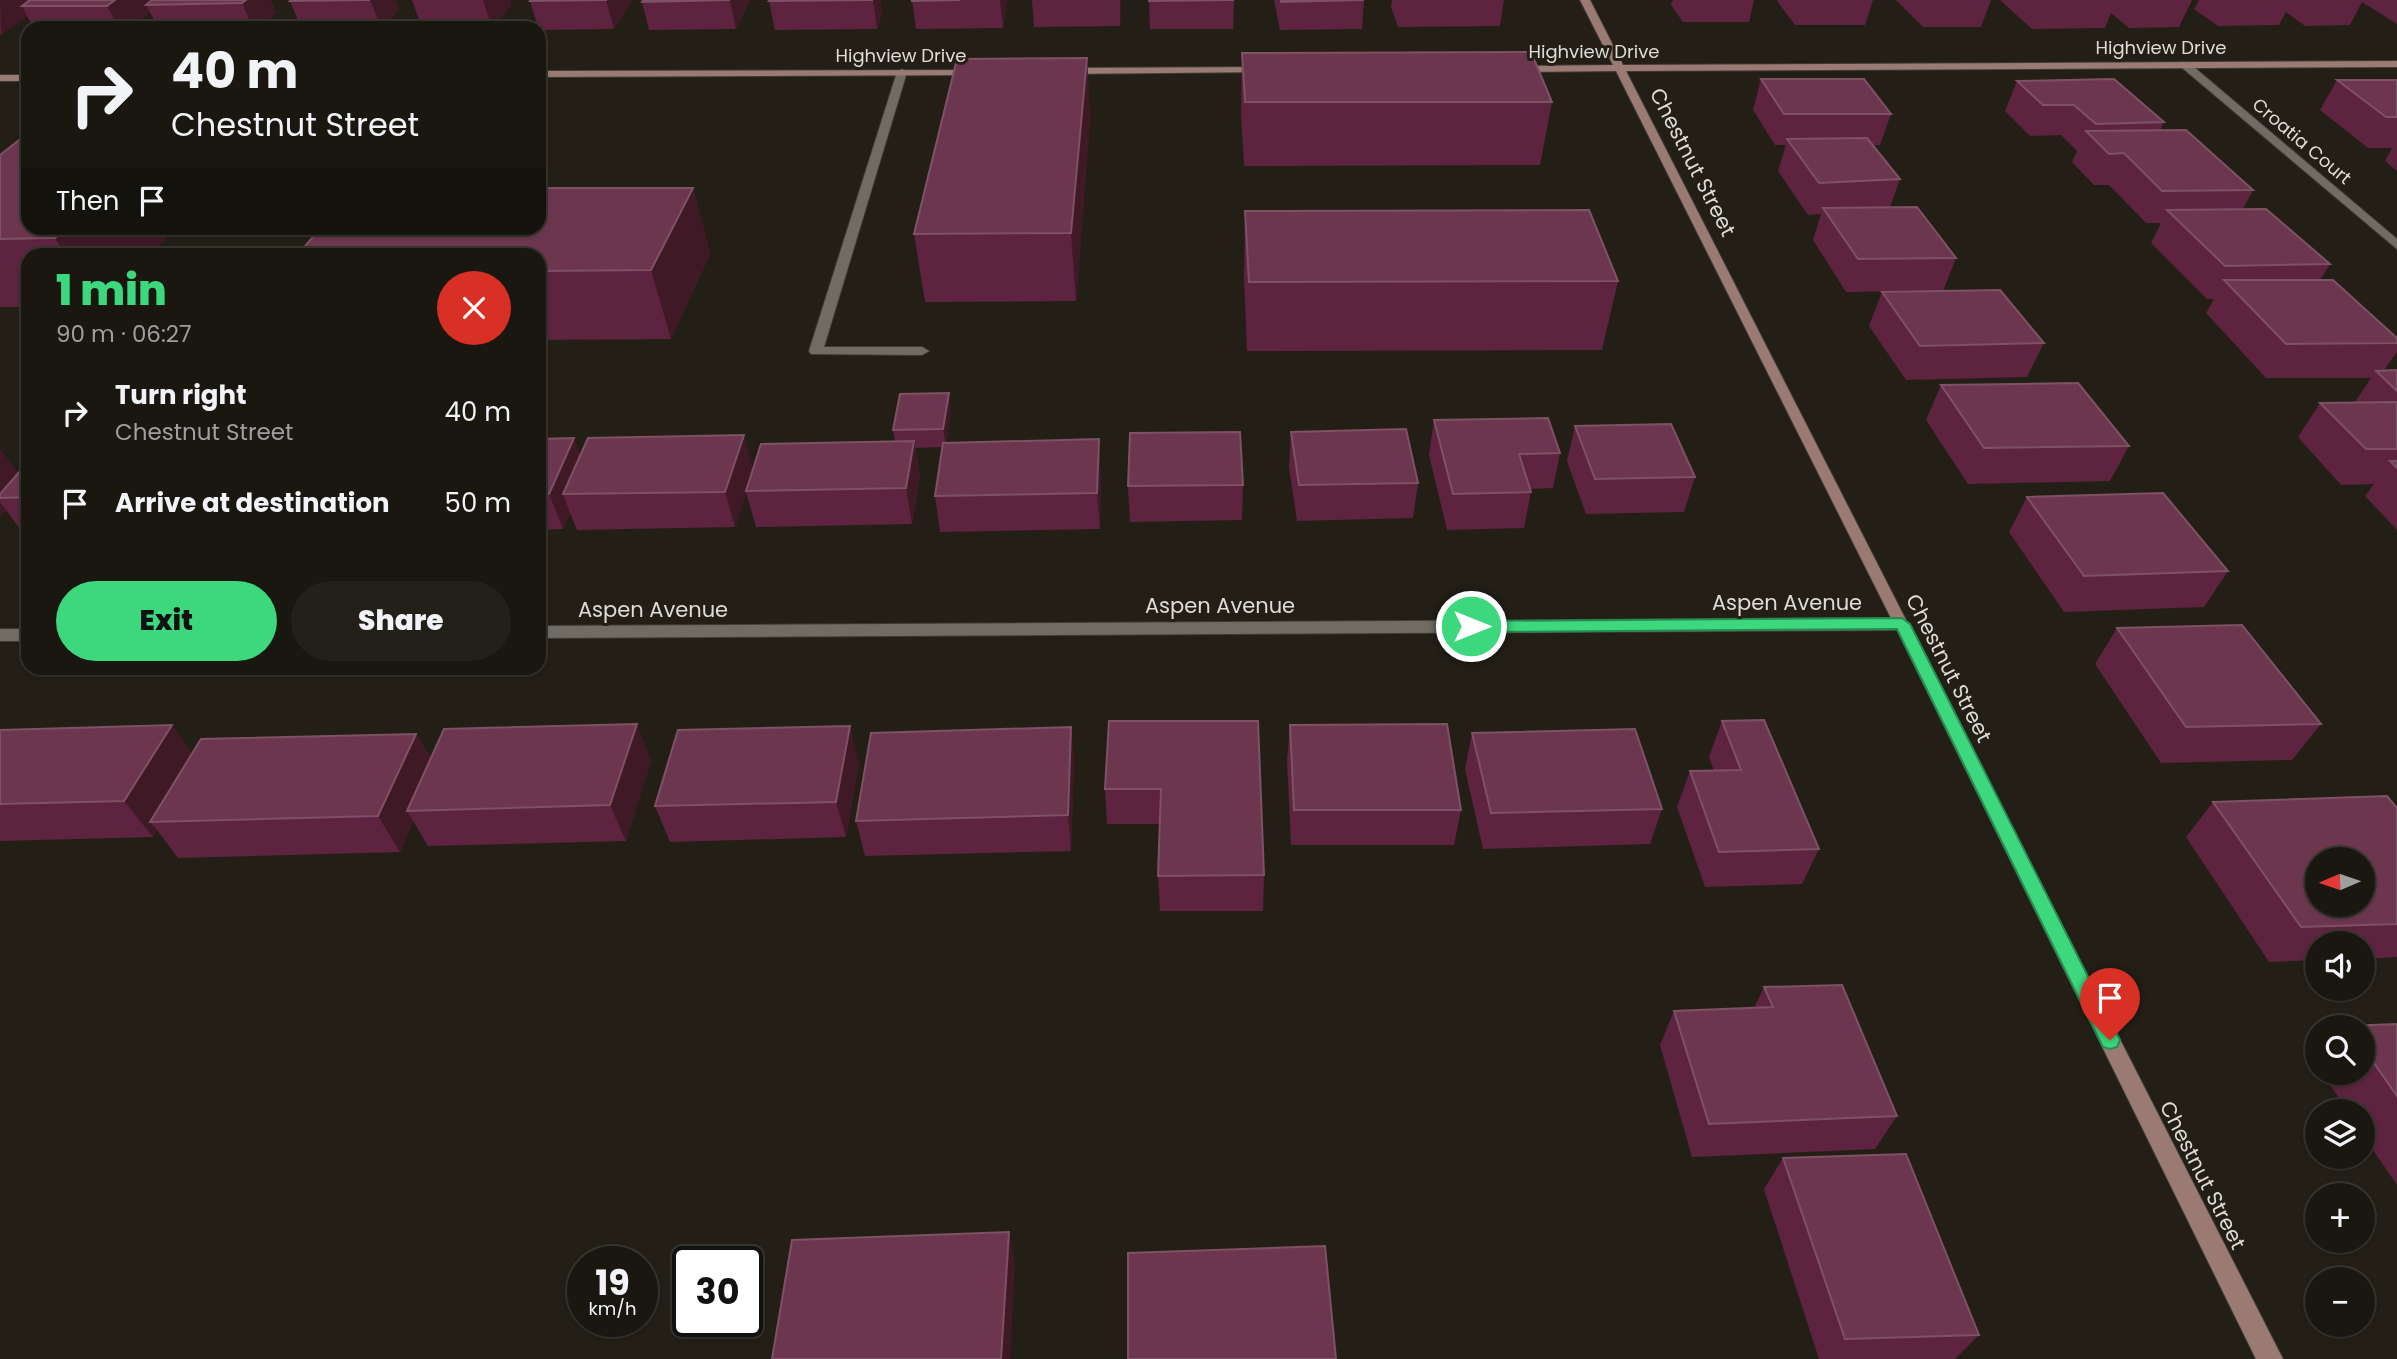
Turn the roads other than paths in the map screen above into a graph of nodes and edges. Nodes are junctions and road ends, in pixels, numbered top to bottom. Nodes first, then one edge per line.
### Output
1 (1585, 0) edge
2 (2184, 64) junction
3 (2397, 64) edge
4 (1619, 68) junction
5 (1506, 69) edge
6 (1273, 70) edge
7 (1054, 71) edge
8 (902, 72) junction
9 (985, 72) edge
10 (546, 74) edge
11 (0, 78) edge
12 (21, 78) edge
13 (2397, 245) edge
14 (922, 351) dead end
15 (1902, 624) junction
16 (546, 632) edge
17 (0, 635) edge
18 (21, 635) edge
19 (2270, 1359) edge

1 - 4 street, Chestnut Street
2 - 3 street, Highview Drive
2 - 4 street, Highview Drive
2 - 13 street, Croatia Court
4 - 5 street, Highview Drive
4 - 15 street, Chestnut Street
6 - 7 street
8 - 9 street, Highview Drive
8 - 10 street, Highview Drive
8 - 14 street
11 - 12 street
15 - 16 street, Aspen Avenue
15 - 19 street, Chestnut Street
17 - 18 street

